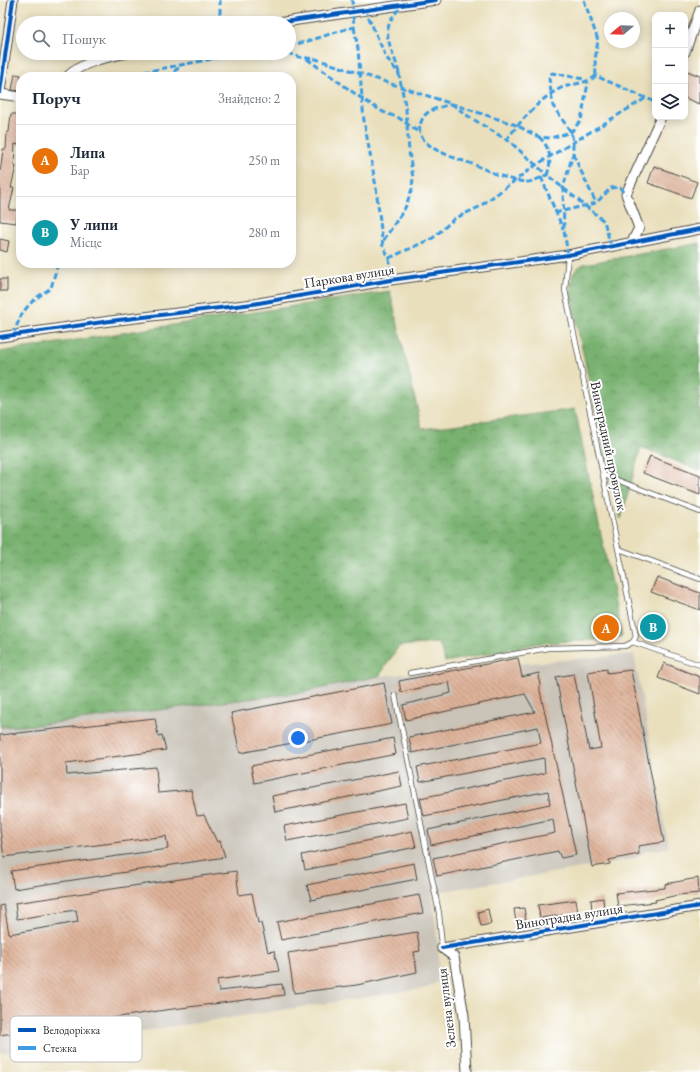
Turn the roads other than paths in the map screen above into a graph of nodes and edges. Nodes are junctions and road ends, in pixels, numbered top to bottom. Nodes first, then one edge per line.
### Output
1 (13, 0) edge
2 (436, 0) edge
3 (700, 10) edge
4 (296, 20) edge
5 (686, 48) edge
6 (100, 60) edge
7 (72, 72) edge
8 (0, 93) edge
9 (16, 96) edge
10 (660, 120) edge
11 (700, 229) edge
12 (632, 242) junction
13 (568, 255) junction
14 (0, 337) edge
15 (604, 475) junction
16 (700, 512) edge
17 (620, 549) junction
18 (700, 579) edge
19 (633, 642) junction
20 (700, 665) edge
21 (410, 673) dead end
22 (395, 695) dead end
23 (700, 906) edge
24 (442, 948) junction
25 (467, 1072) edge

1 - 8 street
2 - 4 street
3 - 5 street
6 - 7 street
8 - 9 street
10 - 12 street
11 - 12 street, Паркова вулиця
12 - 13 street, Паркова вулиця
13 - 14 street, Паркова вулиця
13 - 15 lane, Виноградний провулок
15 - 16 lane
15 - 17 lane, Виноградний провулок
17 - 18 lane
17 - 19 lane, Виноградний провулок
19 - 20 lane
19 - 21 lane
22 - 24 lane
23 - 24 street, Виноградна вулиця
24 - 25 street, Зелена вулиця

